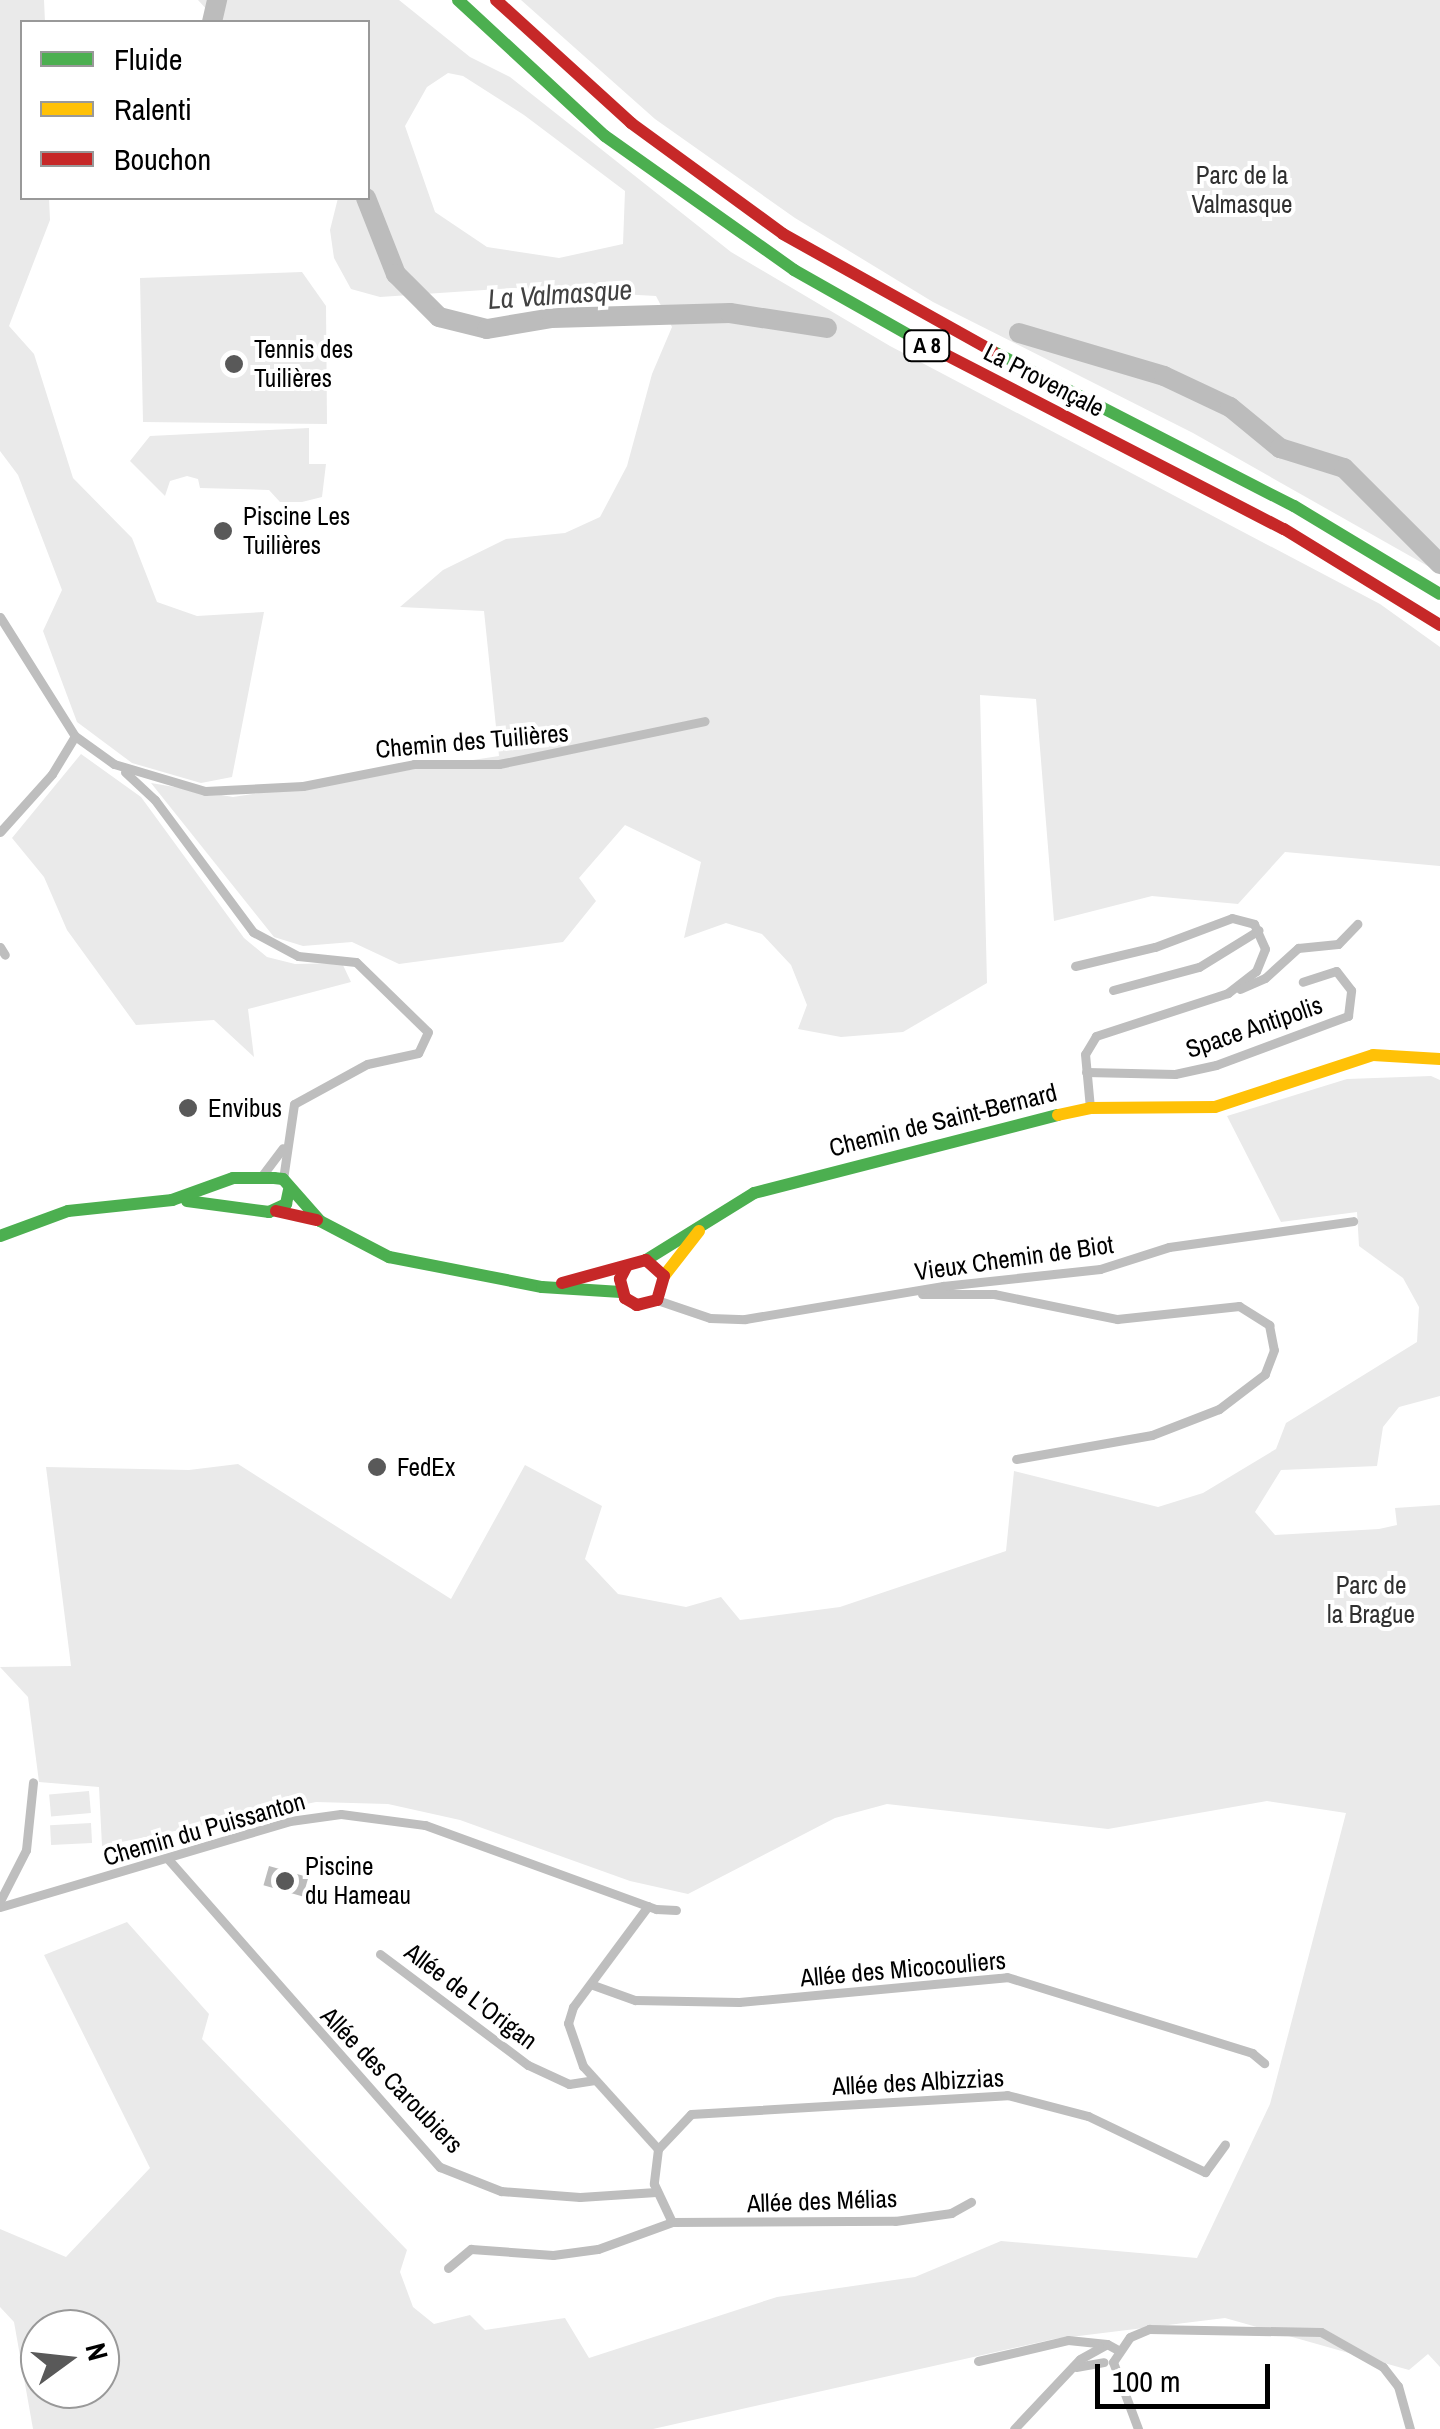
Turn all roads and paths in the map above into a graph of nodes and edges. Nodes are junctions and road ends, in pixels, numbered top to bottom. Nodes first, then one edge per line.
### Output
1 (458, 0) edge
2 (496, 0) edge
3 (1440, 594) edge
4 (0, 616) edge
5 (1440, 625) edge
6 (706, 722) dead end
7 (75, 736) junction
8 (114, 764) junction
9 (0, 832) edge
10 (1358, 924) dead end
11 (1259, 930) junction
12 (1075, 966) dead end
13 (1303, 982) dead end
14 (1113, 990) dead end
15 (1228, 993) junction
16 (1440, 1059) edge
17 (1086, 1072) junction
18 (1090, 1108) junction
19 (284, 1146) junction
20 (261, 1177) junction
21 (222, 1184) junction
22 (286, 1185) junction
23 (172, 1200) junction
24 (225, 1207) junction
25 (276, 1211) junction
26 (1352, 1220) dead end
27 (320, 1221) junction
28 (702, 1228) junction
29 (0, 1236) edge
30 (646, 1260) junction
31 (626, 1267) junction
32 (542, 1287) junction
33 (661, 1288) junction
34 (622, 1292) junction
35 (904, 1294) junction
36 (1016, 1459) dead end
37 (33, 1782) dead end
38 (168, 1859) junction
39 (0, 1904) edge
40 (648, 1906) junction
41 (676, 1910) dead end
42 (380, 1954) dead end
43 (594, 1985) junction
44 (1264, 2063) dead end
45 (595, 2080) junction
46 (1225, 2144) dead end
47 (658, 2149) junction
48 (656, 2192) junction
49 (970, 2202) dead end
50 (672, 2222) junction
51 (448, 2268) dead end
52 (1104, 2346) junction
53 (1118, 2350) junction
54 (978, 2361) dead end
55 (1109, 2362) junction
56 (1074, 2368) junction
57 (1014, 2429) edge
58 (1138, 2429) edge
59 (1410, 2429) edge

1 - 5 main road, La Provençale / A 8
2 - 3 main road, La Provençale / A 8
4 - 7 street
6 - 8 street, Chemin des Tuilières
7 - 8 street, Chemin des Tuilières
7 - 9 street
8 - 19 street
10 - 15 street, Space Antipolis
11 - 12 street
11 - 14 street
11 - 15 street, Space Antipolis
13 - 17 street, Space Antipolis
15 - 17 street, Space Antipolis
16 - 18 main road, Chemin de Saint-Bernard
17 - 18 street
18 - 28 main road, Chemin de Saint-Bernard
19 - 20 street
19 - 22 street
20 - 21 main road
20 - 22 main road
21 - 23 main road
21 - 24 main road
22 - 25 main road
22 - 27 main road
23 - 24 main road
23 - 29 main road
24 - 25 main road
25 - 27 main road
26 - 35 street, Vieux Chemin de Biot
27 - 32 main road
28 - 30 main road, Chemin de Saint-Bernard
28 - 33 main road, Chemin de Saint-Bernard
30 - 31 main road, Chemin de Saint-Bernard
30 - 33 main road
31 - 32 main road
31 - 34 main road
32 - 34 main road
33 - 34 main road
33 - 35 street, Vieux Chemin de Biot
35 - 36 street
37 - 39 street
38 - 39 street, Chemin du Puissanton
38 - 40 street, Chemin du Puissanton
38 - 48 street, Allée des Caroubiers
40 - 41 street, Chemin du Puissanton
40 - 43 street
42 - 45 street, Allée de L'Origan
43 - 44 street, Allée des Micocouliers
43 - 45 street
45 - 47 street
46 - 47 street, Allée des Albizzias
47 - 48 street
48 - 50 street
49 - 50 street, Allée des Mélias
50 - 51 street, Allée des Mélias
52 - 53 street
52 - 54 street
52 - 55 street
52 - 56 street
53 - 55 street
53 - 59 street
55 - 56 street
55 - 58 street
56 - 57 street

